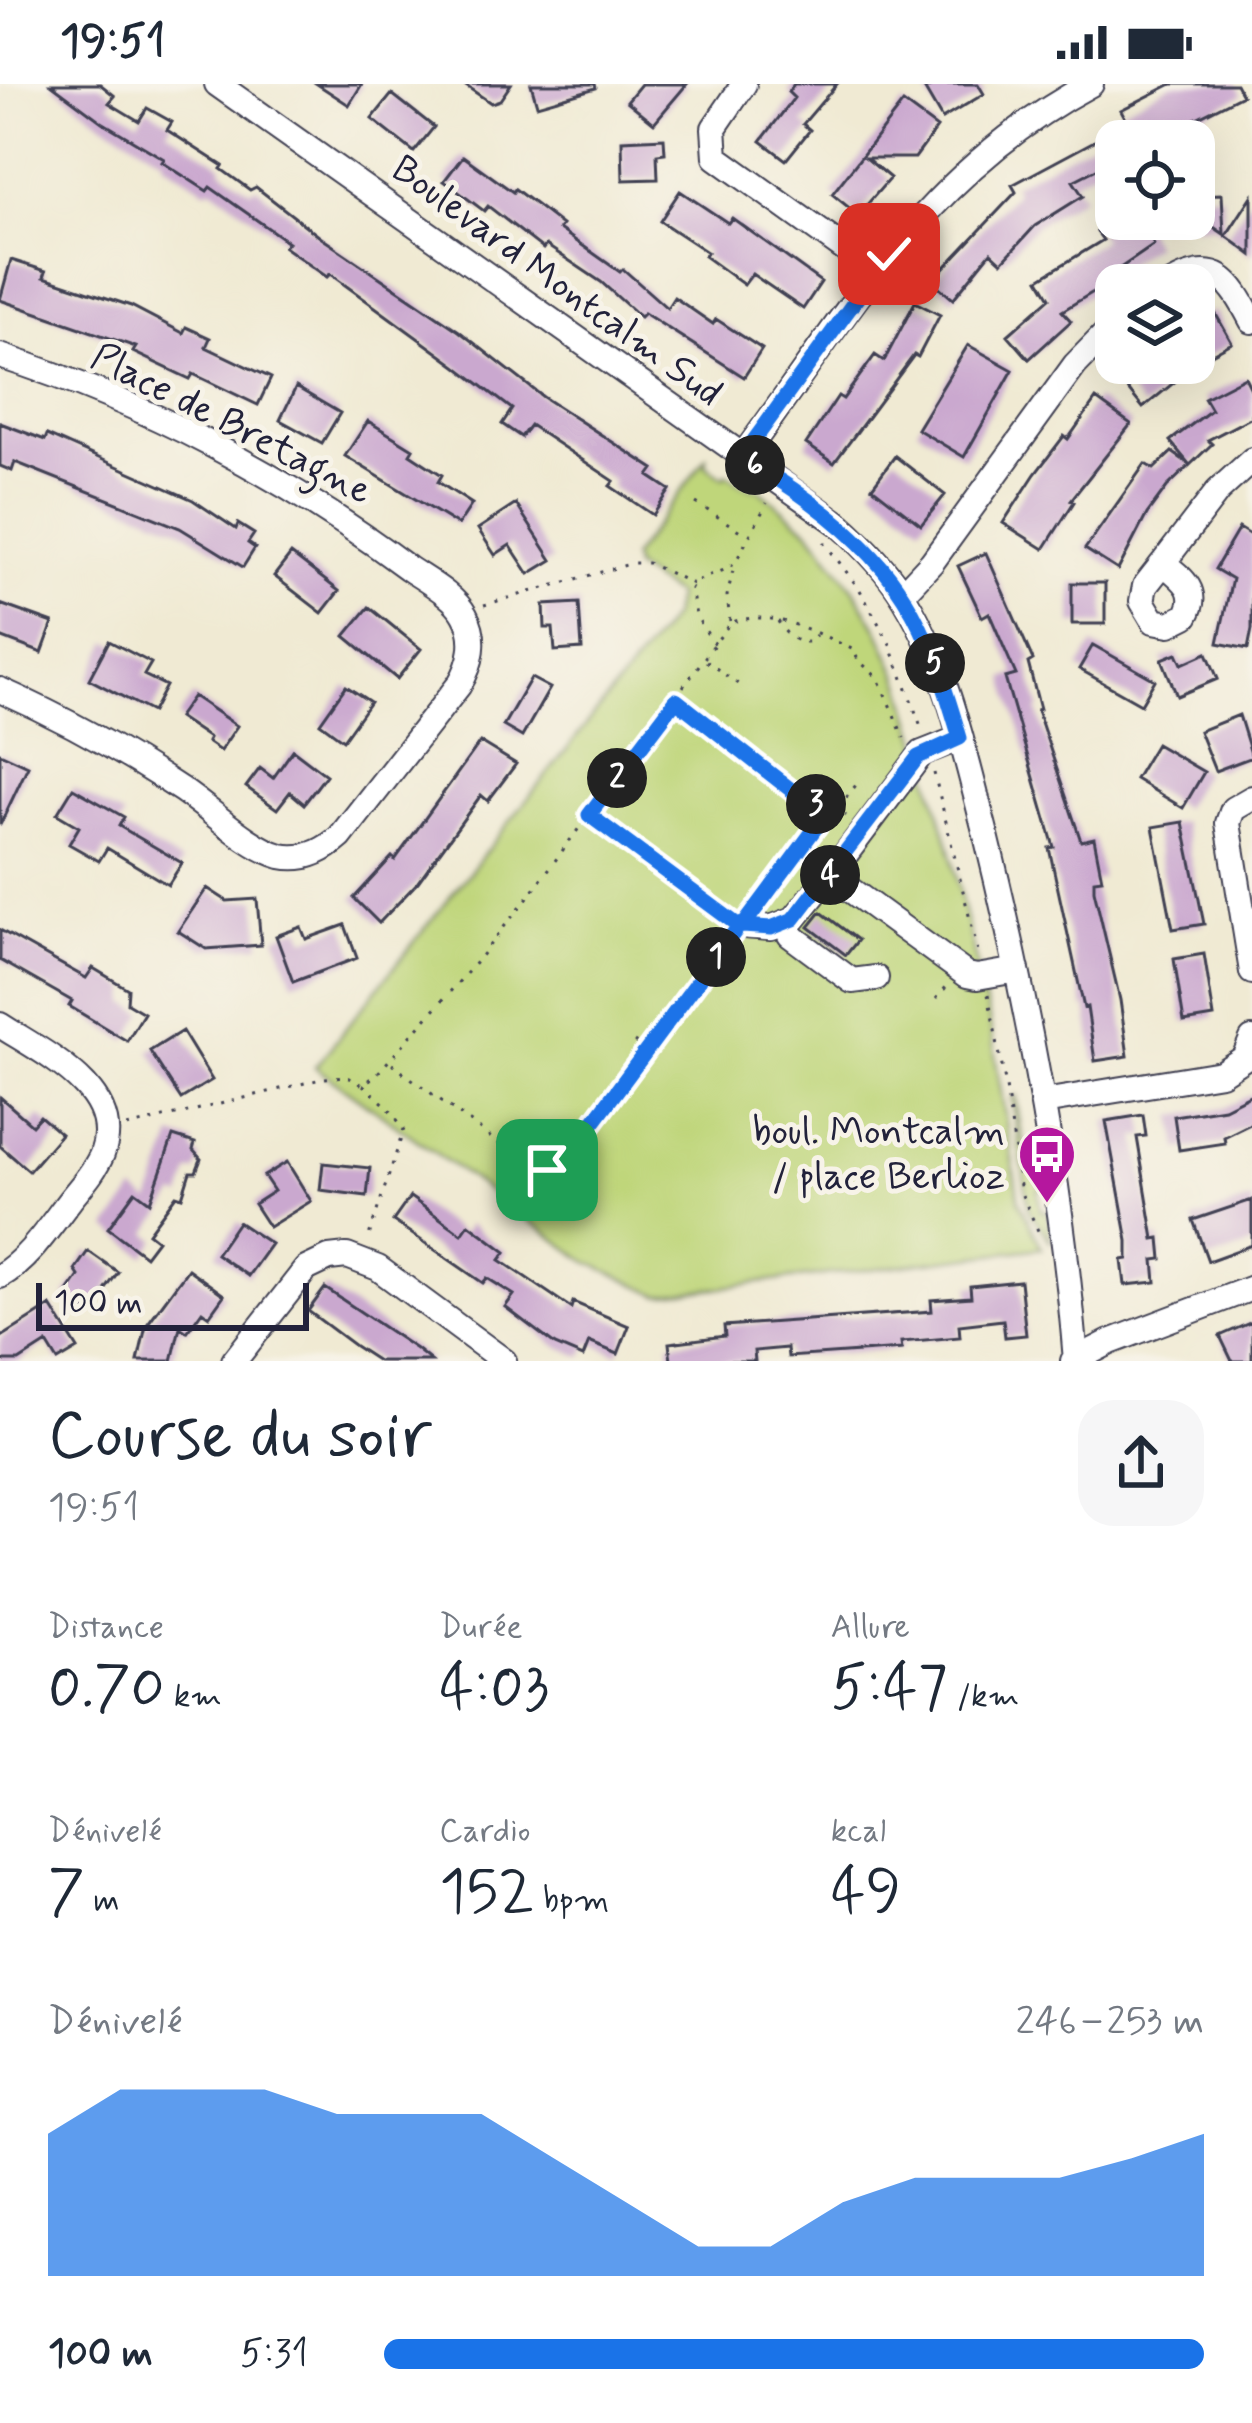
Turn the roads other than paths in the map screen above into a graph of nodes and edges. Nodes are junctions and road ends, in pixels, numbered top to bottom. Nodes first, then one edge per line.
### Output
1 (217, 84) edge
2 (744, 84) edge
3 (1091, 84) edge
4 (875, 271) junction
5 (1215, 274) edge
6 (1252, 321) edge
7 (1095, 345) edge
8 (0, 356) edge
9 (742, 457) junction
10 (1252, 460) edge
11 (1163, 563) dead end
12 (891, 598) junction
13 (0, 690) edge
14 (960, 738) junction
15 (1252, 798) edge
16 (829, 867) junction
17 (784, 925) junction
18 (735, 935) road end
19 (1017, 970) junction
20 (1252, 972) edge
21 (876, 978) dead end
22 (0, 1024) edge
23 (1252, 1039) edge
24 (1043, 1102) junction
25 (0, 1276) edge
26 (1252, 1288) edge
27 (1075, 1360) edge
28 (233, 1361) edge
29 (504, 1361) edge

1 - 9 street, Boulevard Montcalm Sud
2 - 4 street
3 - 4 street
4 - 9 street
5 - 6 street
7 - 12 street
8 - 13 street, Place de Bretagne
9 - 12 street, Boulevard Montcalm Sud
10 - 11 street
12 - 14 street, Boulevard Montcalm Sud
14 - 16 street
14 - 19 street, Boulevard Montcalm Sud
15 - 20 street
16 - 17 street
16 - 19 street
17 - 18 street
17 - 21 street
19 - 24 street, Boulevard Montcalm Sud
22 - 25 street
23 - 24 street
24 - 27 street, Boulevard Montcalm Sud
26 - 27 street
28 - 29 street

